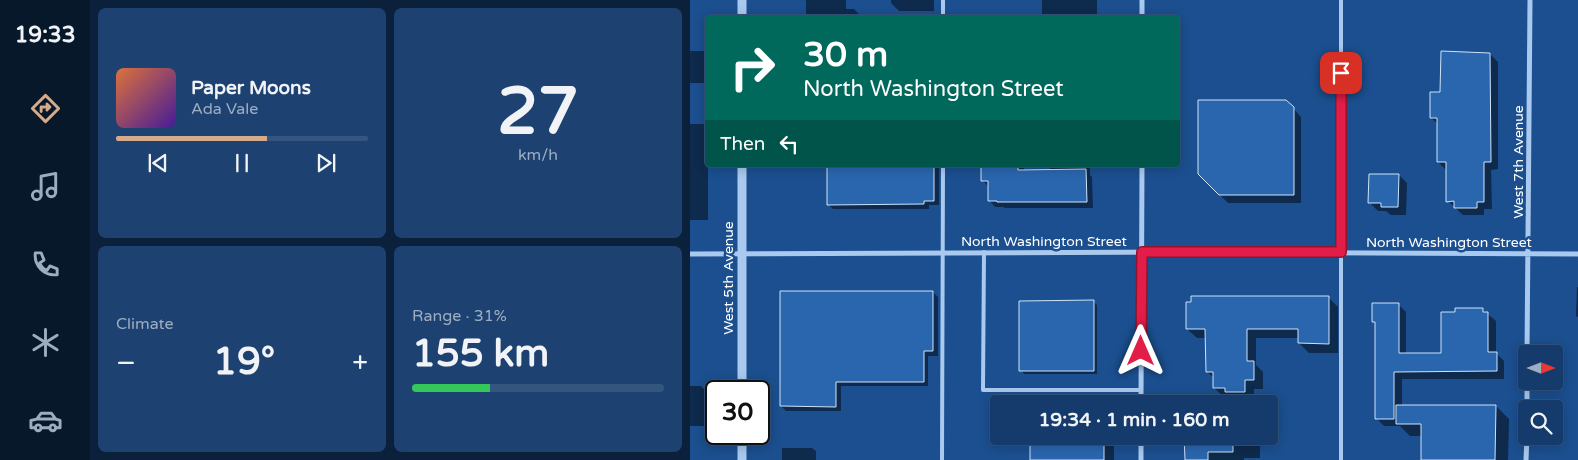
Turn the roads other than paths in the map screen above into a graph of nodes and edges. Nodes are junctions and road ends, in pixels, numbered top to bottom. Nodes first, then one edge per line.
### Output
1 (742, 0) edge
2 (943, 0) edge
3 (1142, 0) edge
4 (1341, 0) edge
5 (1530, 0) edge
6 (742, 15) edge
7 (943, 15) edge
8 (1142, 15) edge
9 (742, 167) edge
10 (943, 167) edge
11 (1142, 167) edge
12 (943, 252) junction
13 (984, 252) junction
14 (1142, 252) junction
15 (1341, 252) junction
16 (1528, 253) junction
17 (690, 254) edge
18 (742, 254) junction
19 (1578, 254) edge
20 (1527, 345) edge
21 (742, 380) edge
22 (1141, 390) junction
23 (1141, 395) edge
24 (742, 445) edge
25 (1141, 445) edge
26 (1527, 445) edge
27 (742, 460) edge
28 (942, 460) edge
29 (1141, 460) edge
30 (1341, 460) edge
31 (1526, 460) edge

1 - 6 street
2 - 7 lane
3 - 8 street
4 - 15 lane
5 - 16 street, West 7th Avenue
9 - 18 street, West 5th Avenue
10 - 12 lane
11 - 14 street
12 - 13 street, North Washington Street
12 - 18 street, North Washington Street
12 - 28 lane
13 - 14 street, North Washington Street
13 - 22 lane
14 - 15 street, North Washington Street
14 - 22 street
15 - 16 street, North Washington Street
15 - 30 lane
16 - 19 street, North Washington Street
16 - 20 street, West 7th Avenue
17 - 18 street, North Washington Street
18 - 21 street, West 5th Avenue
22 - 23 street
24 - 27 street
25 - 29 street
26 - 31 street

